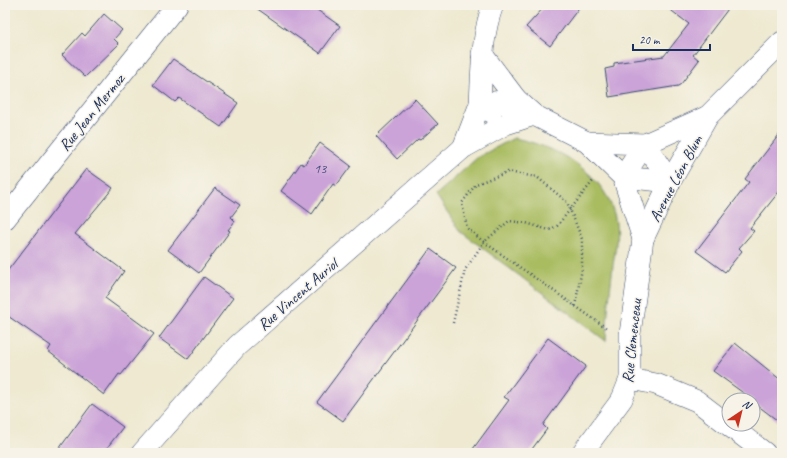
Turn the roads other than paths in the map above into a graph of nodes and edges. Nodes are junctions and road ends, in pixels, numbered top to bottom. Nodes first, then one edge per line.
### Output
1 (177, 5) edge
2 (493, 5) edge
3 (782, 42) edge
4 (482, 54) junction
5 (516, 100) junction
6 (480, 104) junction
7 (534, 115) junction
8 (708, 116) junction
9 (506, 124) junction
10 (587, 142) junction
11 (645, 144) junction
12 (463, 148) junction
13 (623, 177) junction
14 (670, 182) junction
15 (5, 219) edge
16 (643, 239) junction
17 (630, 379) junction
18 (142, 453) edge
19 (582, 453) edge
20 (765, 453) edge

1 - 15 street, Rue Jean Mermoz
2 - 4 street, Rue Vincent Auriol
3 - 8 street, Avenue Léon Blum
4 - 5 street
4 - 6 street, Rue Vincent Auriol
5 - 6 street
5 - 7 street
5 - 9 street
6 - 9 street
6 - 12 street, Rue Vincent Auriol
7 - 9 street, Rue Vincent Auriol
7 - 10 street
8 - 11 street, Avenue Léon Blum
8 - 14 street, Avenue Léon Blum
9 - 12 street, Rue Vincent Auriol
10 - 11 street, Avenue Léon Blum
10 - 13 street
11 - 13 street
11 - 14 street
12 - 18 street, Rue Vincent Auriol
13 - 14 street
13 - 16 street
14 - 16 street, Avenue Léon Blum
16 - 17 street, Rue Clemenceau
17 - 19 street, Rue Clemenceau
17 - 20 street

